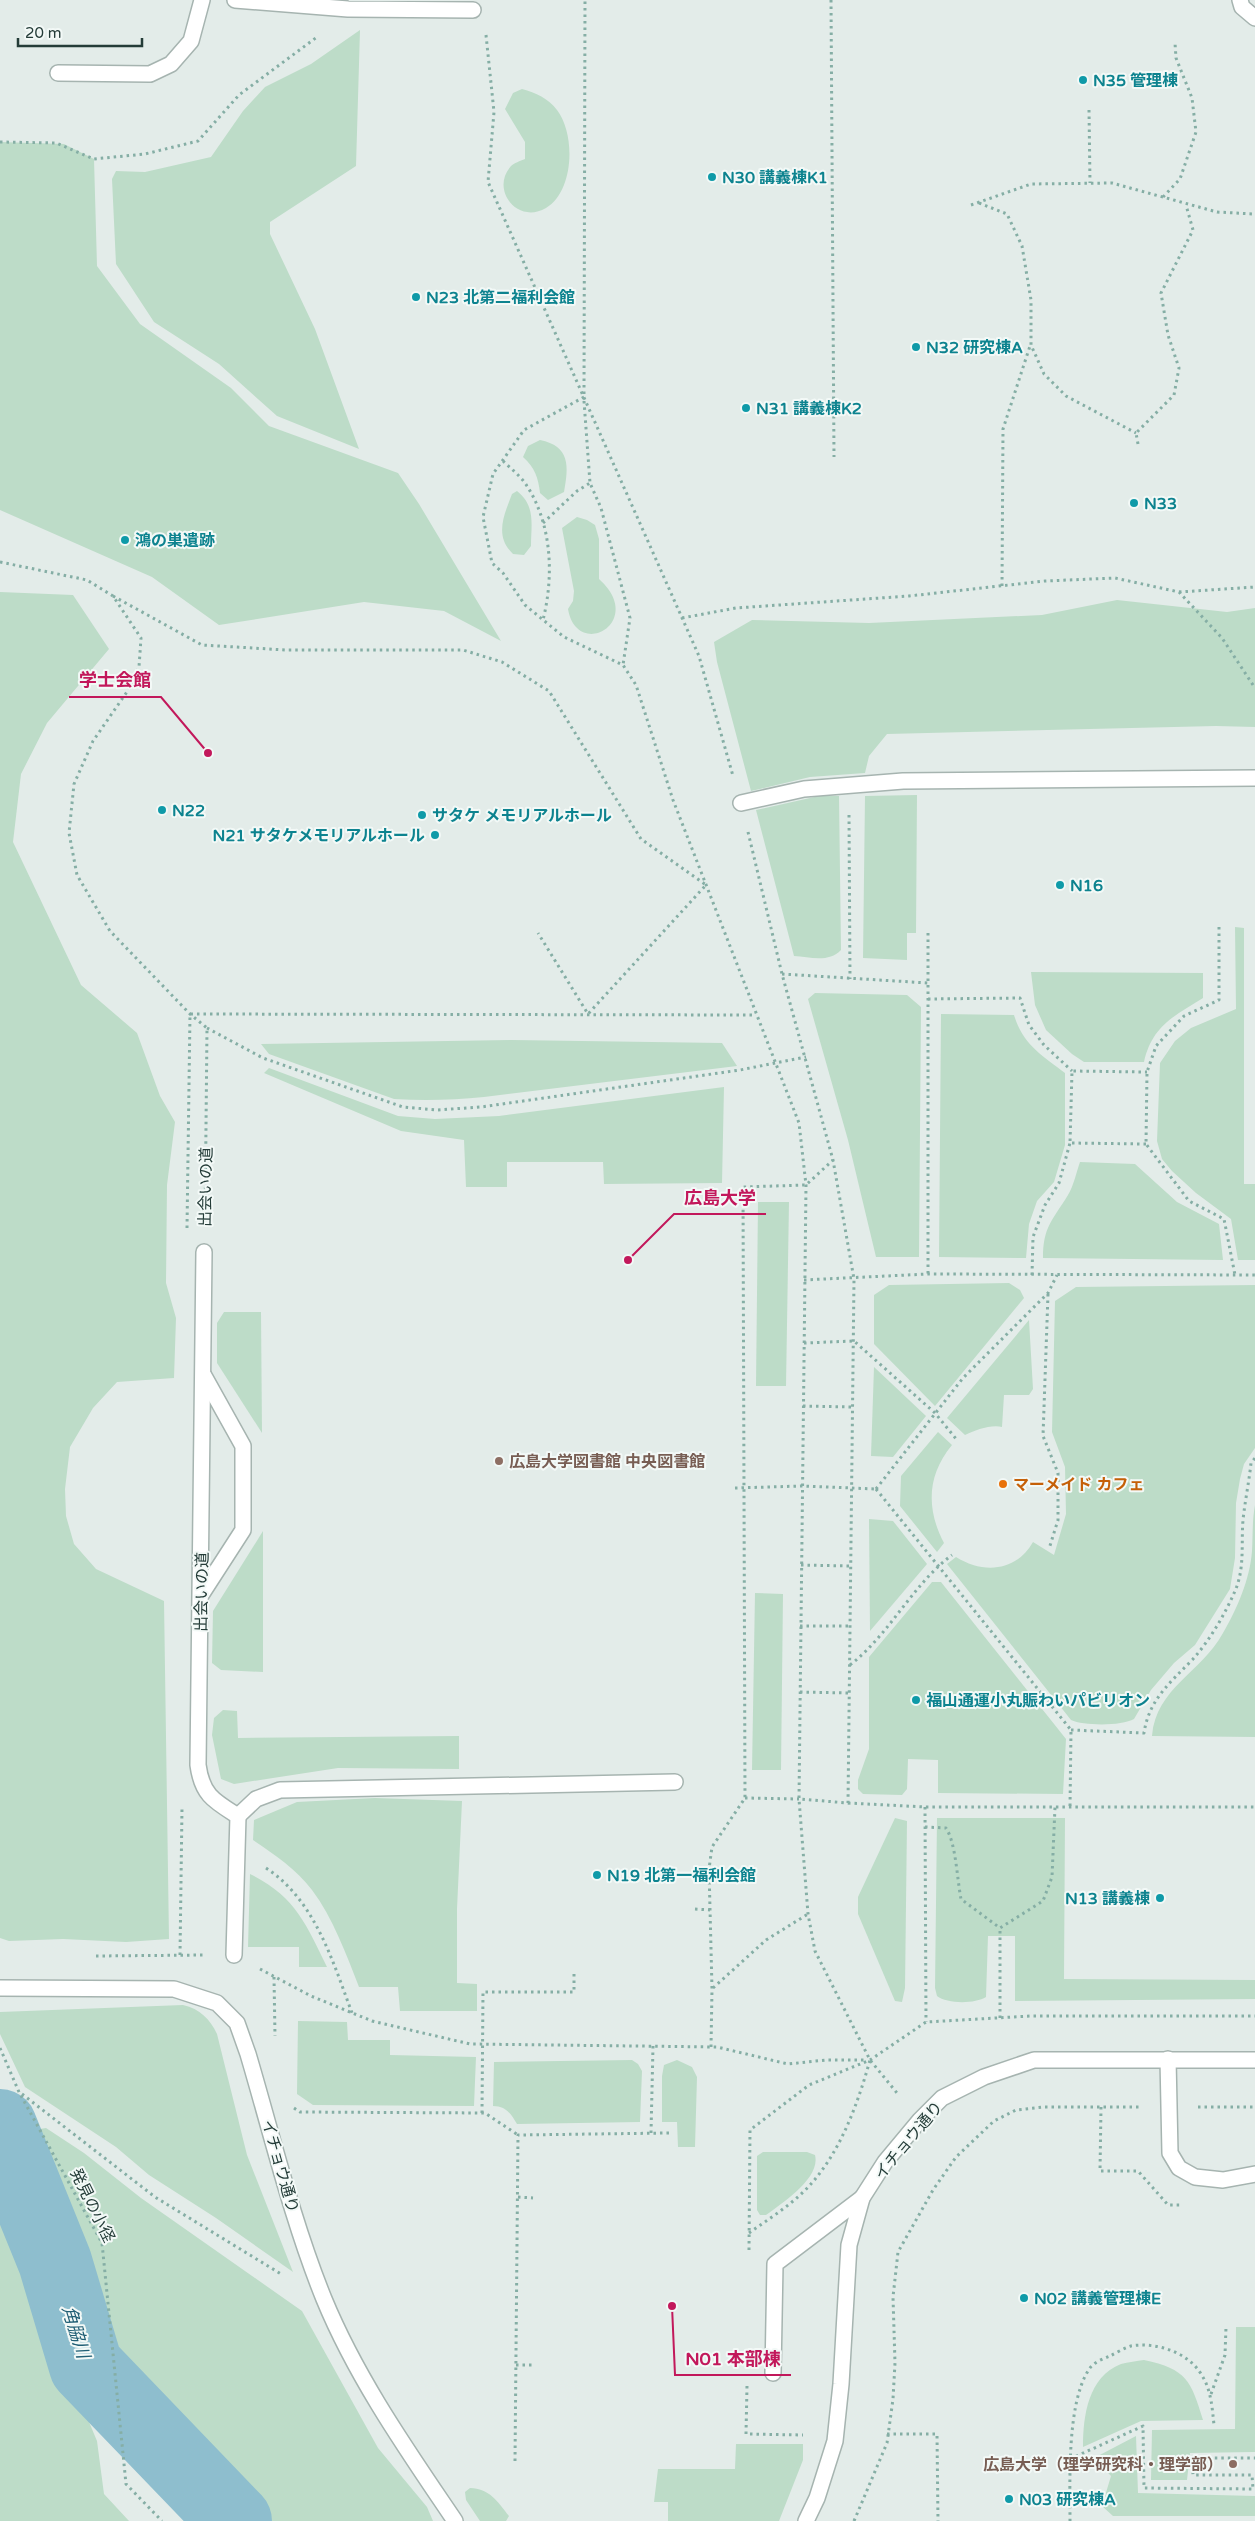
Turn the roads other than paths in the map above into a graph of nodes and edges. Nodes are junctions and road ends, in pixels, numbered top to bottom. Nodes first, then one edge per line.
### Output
1 (202, 0) edge
2 (235, 0) edge
3 (1240, 0) edge
4 (473, 10) road end
5 (1255, 18) edge
6 (58, 73) dead end
7 (1255, 778) edge
8 (741, 803) road end
9 (204, 1252) road end
10 (203, 1375) junction
11 (201, 1596) junction
12 (675, 1782) dead end
13 (238, 1816) junction
14 (234, 1955) road end
15 (0, 1988) edge
16 (1168, 2059) junction
17 (1255, 2060) edge
18 (1255, 2174) edge
19 (862, 2198) junction
20 (774, 2374) dead end
21 (455, 2521) edge
22 (806, 2521) edge

1 - 6 lane
2 - 4 lane
3 - 5 lane
7 - 8 lane
9 - 10 lane, 出会いの道
10 - 11 lane, 出会いの道
10 - 11 lane
11 - 13 lane, 出会いの道
12 - 13 lane
13 - 14 lane
15 - 21 lane, イチョウ通り
16 - 17 lane, イチョウ通り
16 - 18 lane
16 - 19 lane, イチョウ通り
19 - 20 lane
19 - 22 lane, イチョウ通り

